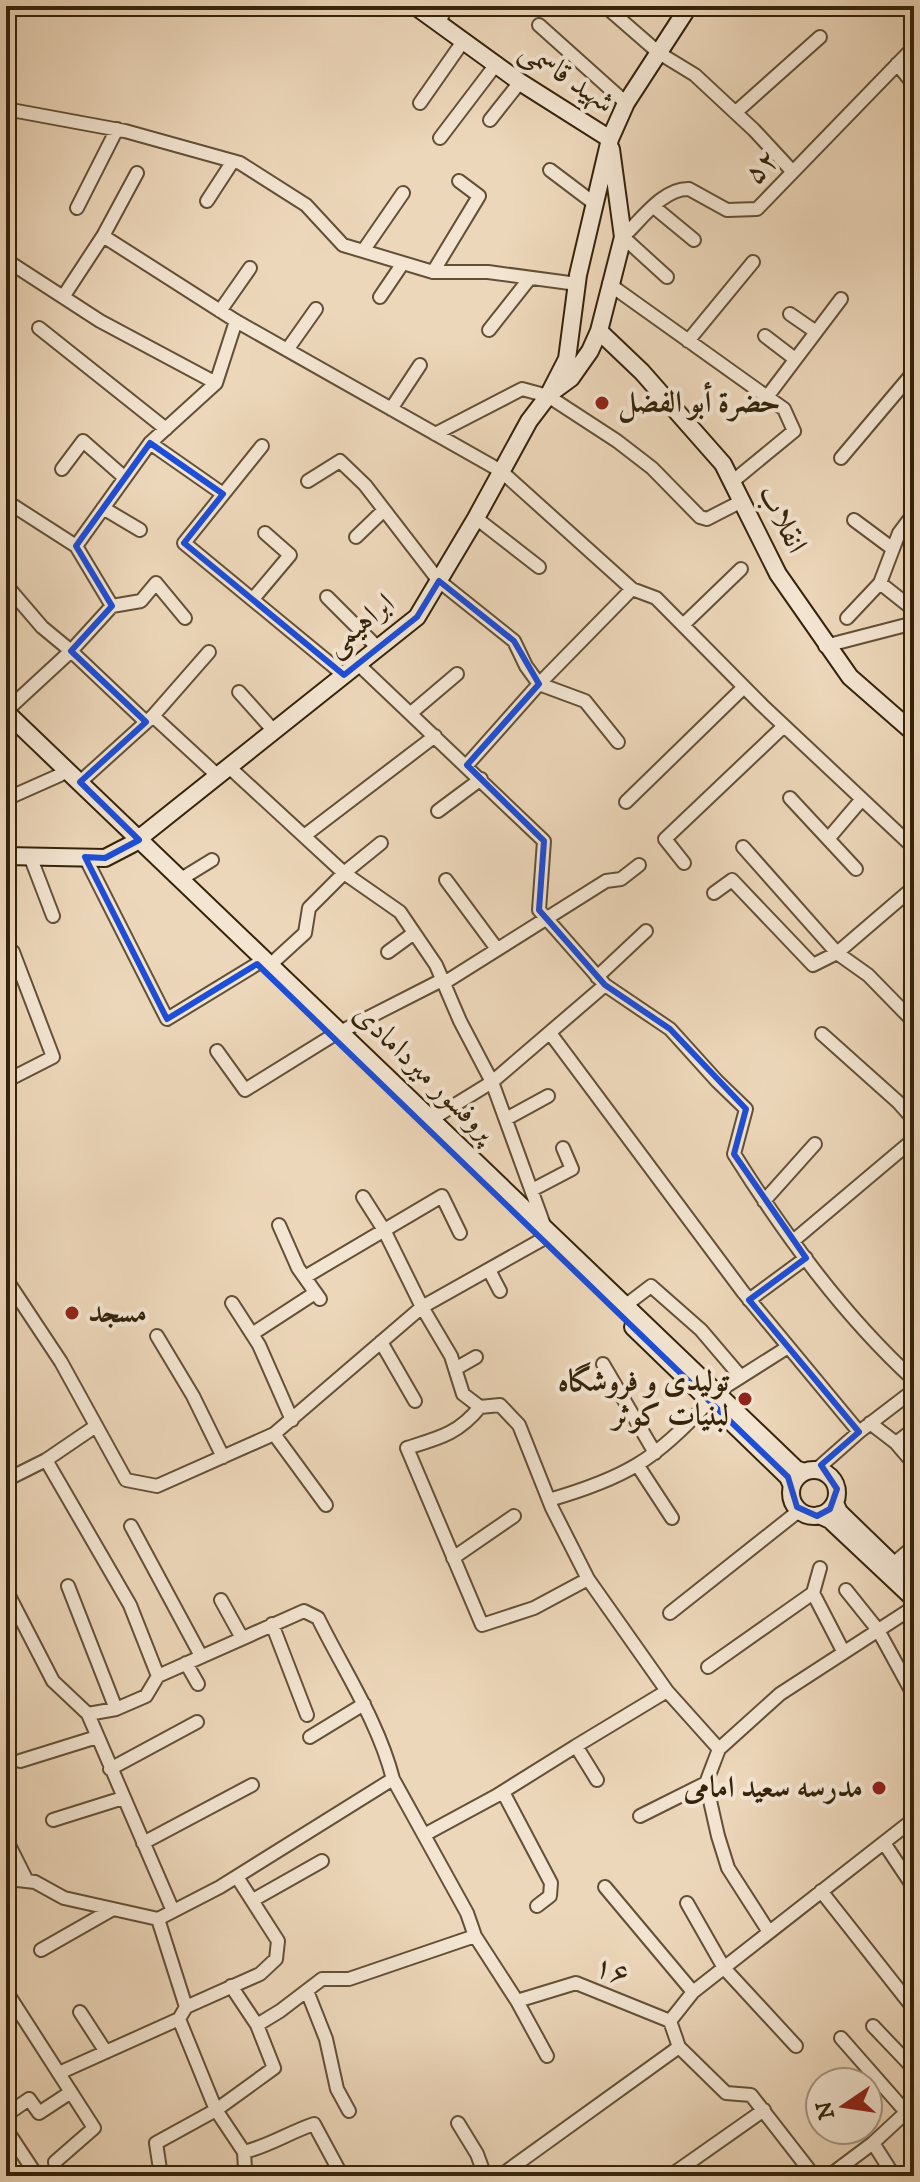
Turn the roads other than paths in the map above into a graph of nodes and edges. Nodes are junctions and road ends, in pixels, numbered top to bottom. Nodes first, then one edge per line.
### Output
1 (415, 6) edge
2 (447, 6) edge
3 (605, 6) edge
4 (689, 6) edge
5 (439, 22) junction
6 (539, 25) dead end
7 (820, 37) dead end
8 (464, 40) junction
9 (914, 47) edge
10 (659, 53) junction
11 (497, 63) junction
12 (897, 64) junction
13 (520, 82) junction
14 (914, 85) edge
15 (420, 103) dead end
16 (626, 103) junction
17 (6, 109) edge
18 (736, 112) junction
19 (490, 120) dead end
20 (117, 129) junction
21 (440, 138) dead end
22 (610, 139) junction
23 (233, 161) junction
24 (550, 170) dead end
25 (793, 172) junction
26 (137, 173) dead end
27 (459, 181) dead end
28 (403, 193) dead end
29 (207, 201) dead end
30 (595, 204) junction
31 (654, 207) junction
32 (77, 208) dead end
33 (103, 236) junction
34 (623, 237) junction
35 (694, 240) dead end
36 (363, 251) junction
37 (6, 260) edge
38 (753, 262) dead end
39 (403, 263) junction
40 (250, 268) dead end
41 (433, 272) junction
42 (667, 277) dead end
43 (530, 278) junction
44 (578, 279) junction
45 (609, 284) junction
46 (63, 297) junction
47 (380, 297) dead end
48 (841, 299) dead end
49 (316, 309) dead end
50 (220, 311) junction
51 (790, 314) dead end
52 (236, 321) junction
53 (39, 328) dead end
54 (489, 330) dead end
55 (599, 331) junction
56 (816, 332) junction
57 (765, 336) dead end
58 (688, 341) junction
59 (287, 350) junction
60 (795, 359) junction
61 (420, 365) dead end
62 (914, 375) edge
63 (216, 383) junction
64 (548, 396) junction
65 (767, 397) junction
66 (391, 409) junction
67 (166, 429) junction
68 (435, 434) junction
69 (150, 443) junction
70 (262, 446) dead end
71 (841, 458) dead end
72 (62, 469) dead end
73 (501, 471) junction
74 (125, 478) junction
75 (308, 481) dead end
76 (732, 482) junction
77 (223, 494) junction
78 (6, 501) edge
79 (740, 502) junction
80 (103, 508) junction
81 (384, 510) junction
82 (914, 513) edge
83 (476, 518) junction
84 (854, 520) dead end
85 (140, 530) dead end
86 (265, 533) dead end
87 (356, 537) dead end
88 (76, 546) junction
89 (893, 549) junction
90 (539, 567) dead end
91 (741, 569) dead end
92 (439, 581) junction
93 (880, 583) junction
94 (6, 585) edge
95 (632, 589) junction
96 (327, 597) dead end
97 (253, 599) junction
98 (112, 606) junction
99 (914, 610) edge
100 (185, 618) dead end
101 (847, 618) dead end
102 (914, 623) edge
103 (683, 625) junction
104 (825, 646) junction
105 (378, 648) junction
106 (71, 651) junction
107 (209, 652) dead end
108 (358, 664) junction
109 (457, 674) dead end
110 (344, 675) junction
111 (539, 684) junction
112 (744, 687) junction
113 (239, 692) dead end
114 (6, 711) edge
115 (411, 713) junction
116 (149, 719) junction
117 (6, 723) edge
118 (784, 726) junction
119 (273, 730) junction
120 (914, 733) edge
121 (435, 736) junction
122 (618, 742) dead end
123 (467, 765) junction
124 (222, 770) junction
125 (60, 775) junction
126 (481, 779) junction
127 (80, 782) junction
128 (790, 798) dead end
129 (6, 799) edge
130 (862, 799) junction
131 (626, 802) dead end
132 (438, 811) dead end
133 (304, 836) junction
134 (828, 839) junction
135 (134, 841) junction
136 (381, 843) dead end
137 (743, 847) dead end
138 (914, 848) edge
139 (6, 856) edge
140 (30, 856) junction
141 (85, 857) junction
142 (212, 860) dead end
143 (684, 863) dead end
144 (639, 865) dead end
145 (856, 869) dead end
146 (344, 873) junction
147 (181, 879) junction
148 (446, 880) dead end
149 (914, 887) edge
150 (714, 893) dead end
151 (53, 916) dead end
152 (546, 918) junction
153 (646, 931) dead end
154 (414, 933) junction
155 (497, 949) junction
156 (6, 952) edge
157 (388, 952) dead end
158 (837, 953) junction
159 (264, 964) junction
160 (601, 981) junction
161 (443, 982) junction
162 (914, 1022) edge
163 (550, 1033) junction
164 (336, 1034) junction
165 (822, 1034) dead end
166 (217, 1051) dead end
167 (6, 1081) edge
168 (492, 1082) junction
169 (548, 1096) dead end
170 (506, 1119) junction
171 (914, 1120) edge
172 (428, 1122) junction
173 (914, 1139) edge
174 (815, 1144) dead end
175 (563, 1148) dead end
176 (532, 1190) junction
177 (363, 1197) dead end
178 (764, 1201) junction
179 (279, 1225) dead end
180 (384, 1230) junction
181 (460, 1233) dead end
182 (544, 1234) junction
183 (793, 1241) junction
184 (806, 1258) junction
185 (489, 1270) junction
186 (305, 1277) junction
187 (6, 1279) edge
188 (500, 1291) dead end
189 (749, 1300) junction
190 (232, 1303) dead end
191 (626, 1305) junction
192 (422, 1307) junction
193 (252, 1334) junction
194 (157, 1336) dead end
195 (381, 1342) junction
196 (788, 1347) junction
197 (476, 1357) dead end
198 (603, 1364) dead end
199 (455, 1369) junction
200 (741, 1377) junction
201 (914, 1380) edge
202 (914, 1390) edge
203 (713, 1396) junction
204 (415, 1401) dead end
205 (480, 1407) junction
206 (292, 1420) junction
207 (870, 1423) junction
208 (465, 1425) junction
209 (96, 1426) junction
210 (914, 1429) edge
211 (859, 1432) junction
212 (274, 1434) junction
213 (473, 1439) dead end
214 (896, 1443) junction
215 (655, 1453) junction
216 (223, 1457) junction
217 (46, 1460) junction
218 (914, 1464) edge
219 (638, 1466) junction
220 (810, 1471) junction
221 (6, 1480) edge
222 (792, 1486) junction
223 (549, 1500) junction
224 (835, 1503) junction
225 (326, 1505) dead end
226 (800, 1510) junction
227 (819, 1515) junction
228 (514, 1516) dead end
229 (672, 1518) dead end
230 (131, 1526) dead end
231 (914, 1546) edge
232 (453, 1558) junction
233 (893, 1564) junction
234 (820, 1568) dead end
235 (588, 1579) junction
236 (914, 1584) edge
237 (68, 1586) dead end
238 (6, 1590) edge
239 (846, 1590) dead end
240 (813, 1593) junction
241 (914, 1599) edge
242 (221, 1600) dead end
243 (914, 1607) edge
244 (670, 1613) dead end
245 (272, 1624) junction
246 (878, 1630) junction
247 (242, 1638) junction
248 (843, 1651) junction
249 (201, 1656) junction
250 (186, 1663) junction
251 (708, 1667) dead end
252 (158, 1676) junction
253 (198, 1684) dead end
254 (667, 1691) junction
255 (914, 1696) edge
256 (364, 1704) junction
257 (116, 1709) junction
258 (88, 1714) junction
259 (307, 1715) dead end
260 (197, 1722) dead end
261 (97, 1737) junction
262 (310, 1737) dead end
263 (576, 1746) junction
264 (719, 1749) junction
265 (20, 1761) dead end
266 (110, 1769) junction
267 (393, 1779) junction
268 (597, 1780) dead end
269 (706, 1783) junction
270 (252, 1785) dead end
271 (503, 1792) junction
272 (123, 1798) junction
273 (640, 1816) dead end
274 (53, 1820) dead end
275 (913, 1820) edge
276 (424, 1835) junction
277 (6, 1839) edge
278 (143, 1843) junction
279 (884, 1843) junction
280 (322, 1861) dead end
281 (237, 1877) junction
282 (27, 1881) junction
283 (6, 1883) edge
284 (605, 1887) dead end
285 (914, 1888) edge
286 (821, 1891) junction
287 (253, 1900) junction
288 (687, 1903) dead end
289 (537, 1906) dead end
290 (113, 1909) junction
291 (173, 1911) junction
292 (158, 1919) junction
293 (769, 1932) junction
294 (475, 1936) junction
295 (41, 1950) dead end
296 (724, 1968) junction
297 (231, 1986) junction
298 (6, 1991) edge
299 (307, 1991) junction
300 (693, 1992) junction
301 (517, 2001) junction
302 (186, 2007) junction
303 (914, 2009) edge
304 (80, 2012) dead end
305 (179, 2019) junction
306 (670, 2021) junction
307 (257, 2025) junction
308 (873, 2026) dead end
309 (841, 2038) dead end
310 (796, 2046) dead end
311 (679, 2047) junction
312 (106, 2052) junction
313 (547, 2056) dead end
314 (914, 2069) edge
315 (59, 2073) junction
316 (71, 2092) junction
317 (912, 2107) edge
318 (216, 2110) junction
319 (764, 2110) junction
320 (349, 2111) dead end
321 (6, 2115) edge
322 (458, 2123) dead end
323 (6, 2129) edge
324 (884, 2133) edge
325 (869, 2146) edge
326 (875, 2146) edge
327 (244, 2152) junction
328 (244, 2174) edge
329 (37, 2176) edge
330 (58, 2176) edge
331 (161, 2176) edge
332 (342, 2176) edge
333 (485, 2176) edge
334 (500, 2176) edge
335 (670, 2176) edge
336 (814, 2176) edge
337 (829, 2176) edge
338 (894, 2176) edge

1 - 5 main road, شهید قاسمی
2 - 5 street
3 - 10 street
4 - 10 main road
5 - 8 main road, شهید قاسمی
6 - 16 street
7 - 18 street
8 - 11 main road, شهید قاسمی
8 - 15 street
9 - 12 street, ۵۲
10 - 16 main road
10 - 18 street
11 - 13 main road, شهید قاسمی
11 - 21 street
12 - 14 street
12 - 25 street, ۵۲
13 - 19 street
13 - 22 main road, شهید قاسمی
16 - 22 main road
17 - 20 street
18 - 25 street
20 - 23 street
20 - 32 street
22 - 30 main road
22 - 34 main road
23 - 29 street
23 - 36 street
24 - 30 street
25 - 31 street, ۵۲
26 - 33 street
27 - 41 street
28 - 36 street
30 - 44 main road
31 - 34 street, ۵۲
31 - 35 street
33 - 46 street
33 - 50 street
34 - 42 street
34 - 45 main road
36 - 39 street
37 - 46 street
38 - 58 street
39 - 41 street
39 - 47 street
40 - 50 street
41 - 43 street
43 - 44 street
43 - 54 street
44 - 45 main road
44 - 64 main road
45 - 55 main road
45 - 58 street
46 - 63 street
48 - 56 street
49 - 59 street
50 - 52 street
51 - 56 street
52 - 59 street
52 - 63 street
53 - 67 street
55 - 64 main road
55 - 76 main road, انقلاب
56 - 60 street
57 - 60 street
58 - 65 street
59 - 66 street
60 - 65 street
61 - 66 street
62 - 71 street
63 - 67 street
64 - 68 street
64 - 73 main road, ابراهیمی
64 - 79 street
65 - 76 street
66 - 68 street
67 - 69 street
68 - 73 street
69 - 74 street
69 - 77 street
70 - 77 street
72 - 74 street
73 - 83 main road, ابراهیمی
73 - 95 street
74 - 80 street
75 - 81 street
76 - 79 main road, انقلاب
77 - 97 street
78 - 88 street
79 - 104 main road, انقلاب
80 - 85 street
80 - 88 street
81 - 87 street
81 - 92 street
82 - 89 street
83 - 90 street
83 - 92 main road, ابراهیمی
84 - 89 street
86 - 97 street
88 - 98 street
89 - 93 street
91 - 103 street
92 - 105 main road, ابراهیمی
92 - 111 street
93 - 99 street
93 - 101 street
94 - 106 street
95 - 103 street
95 - 111 street
96 - 105 street
97 - 110 street
98 - 100 street
98 - 106 street
102 - 104 street
103 - 112 street
104 - 120 main road, انقلاب
105 - 108 main road, ابراهیمی
106 - 114 street
106 - 116 street
107 - 116 street
108 - 110 main road, ابراهیمی
108 - 115 street
109 - 115 street
110 - 119 main road, ابراهیمی
111 - 122 street
111 - 123 street
112 - 118 street
112 - 131 street
113 - 119 street
114 - 127 main road, پروفسور میردامادی
115 - 121 street
116 - 124 street
116 - 127 street
117 - 125 main road, پروفسور میردامادی
118 - 130 street
118 - 143 street
119 - 124 main road, ابراهیمی
121 - 123 street
121 - 133 street
123 - 126 street
124 - 133 street
124 - 135 main road, ابراهیمی
125 - 129 street
125 - 135 main road, پروفسور میردامادی
126 - 132 street
126 - 152 street
127 - 135 main road, پروفسور میردامادی
128 - 134 street
130 - 134 street
130 - 138 street
133 - 146 street
134 - 145 street
135 - 141 main road, ابراهیمی
135 - 147 main road, پروفسور میردامادی
135 - 159 main road, پروفسور میردامادی
136 - 146 street
137 - 158 street
139 - 140 main road, ابراهیمی
140 - 141 main road, ابراهیمی
140 - 151 street
141 - 159 street
142 - 147 street
144 - 152 street
146 - 154 street
146 - 159 street
147 - 159 main road, پروفسور میردامادی
148 - 155 street
149 - 158 street
150 - 158 street
152 - 155 street
152 - 160 street
153 - 160 street
154 - 157 street
154 - 161 street
155 - 161 street
156 - 167 street
158 - 162 street
159 - 164 main road, پروفسور میردامادی
160 - 163 street
160 - 178 street
161 - 164 street
161 - 168 street
163 - 168 street
163 - 189 street
164 - 166 street
164 - 172 main road, پروفسور میردامادی
165 - 171 street
168 - 170 street
168 - 172 street
169 - 170 street
170 - 176 street
172 - 182 main road, پروفسور میردامادی
173 - 183 street
174 - 178 street
175 - 176 street
176 - 182 street
177 - 180 street
178 - 183 street
179 - 186 street
180 - 181 street
180 - 186 street
180 - 192 street
182 - 185 street
182 - 191 main road, پروفسور میردامادی
182 - 203 main road, پروفسور میردامادی
183 - 184 street
184 - 189 street
184 - 201 street
185 - 188 street
185 - 192 street
186 - 193 street
187 - 209 street
189 - 196 street
190 - 193 street
191 - 200 street
191 - 203 main road, پروفسور میردامادی
192 - 195 street
192 - 199 street
193 - 206 street
194 - 216 street
195 - 204 street
195 - 206 street
196 - 200 street
196 - 211 street
197 - 199 street
198 - 215 street
199 - 205 street
200 - 203 street
202 - 207 street
203 - 215 street
203 - 220 main road, پروفسور میردامادی
203 - 222 main road, پروفسور میردامادی
205 - 208 street
205 - 223 street
206 - 212 street
207 - 211 street
207 - 214 street
208 - 213 street
208 - 232 street
209 - 216 street
209 - 217 street
210 - 214 street
211 - 220 street
212 - 216 street
212 - 225 street
214 - 218 street
215 - 219 street
217 - 221 street
217 - 252 street
219 - 223 street
219 - 229 street
220 - 222 main road
220 - 224 main road
222 - 226 main road
223 - 235 street
224 - 227 main road
224 - 233 main road
226 - 227 main road
226 - 244 street
227 - 241 main road
228 - 232 street
230 - 249 street
231 - 233 street
232 - 235 street
233 - 236 main road
234 - 240 street
235 - 254 street
237 - 257 street
238 - 258 street
239 - 246 street
240 - 248 street
240 - 251 street
242 - 247 street
243 - 246 street
245 - 247 street
245 - 256 street
245 - 259 street
246 - 248 street
246 - 255 street
247 - 249 street
248 - 264 street
249 - 250 street
250 - 252 street
250 - 253 street
252 - 257 street
254 - 263 street
254 - 264 street
256 - 262 street
256 - 267 street
257 - 258 street
258 - 261 street
260 - 266 street
261 - 265 street
261 - 266 street
263 - 268 street
263 - 271 street
264 - 269 street
266 - 272 street
267 - 276 street
267 - 281 street
269 - 273 street
269 - 293 street
270 - 278 street
271 - 276 street
271 - 289 street
272 - 274 street
272 - 278 street
275 - 279 street
276 - 294 street
277 - 282 street
278 - 291 street
279 - 285 street
279 - 286 street
280 - 287 street
281 - 287 street
281 - 291 street
282 - 283 street
282 - 290 street
284 - 300 street
286 - 293 street
286 - 303 street
287 - 297 street
288 - 296 street
290 - 292 street
290 - 295 street
291 - 292 street
292 - 302 street
293 - 296 street
294 - 299 street
294 - 301 street
296 - 300 street
296 - 310 street
297 - 302 street
297 - 307 street
298 - 315 street
299 - 307 street
299 - 320 street
300 - 306 street
301 - 306 street, ۱۶
301 - 313 street
302 - 305 street
304 - 312 street
305 - 312 street
305 - 318 street
306 - 311 street
307 - 318 street
308 - 314 street
309 - 317 street
311 - 319 street
311 - 334 street
312 - 315 street
315 - 316 street
316 - 321 street
316 - 330 street
317 - 324 street
318 - 327 street
318 - 331 street
319 - 335 street
319 - 336 street
322 - 333 street
323 - 329 street
325 - 337 street
326 - 338 street
327 - 328 street
327 - 332 street

